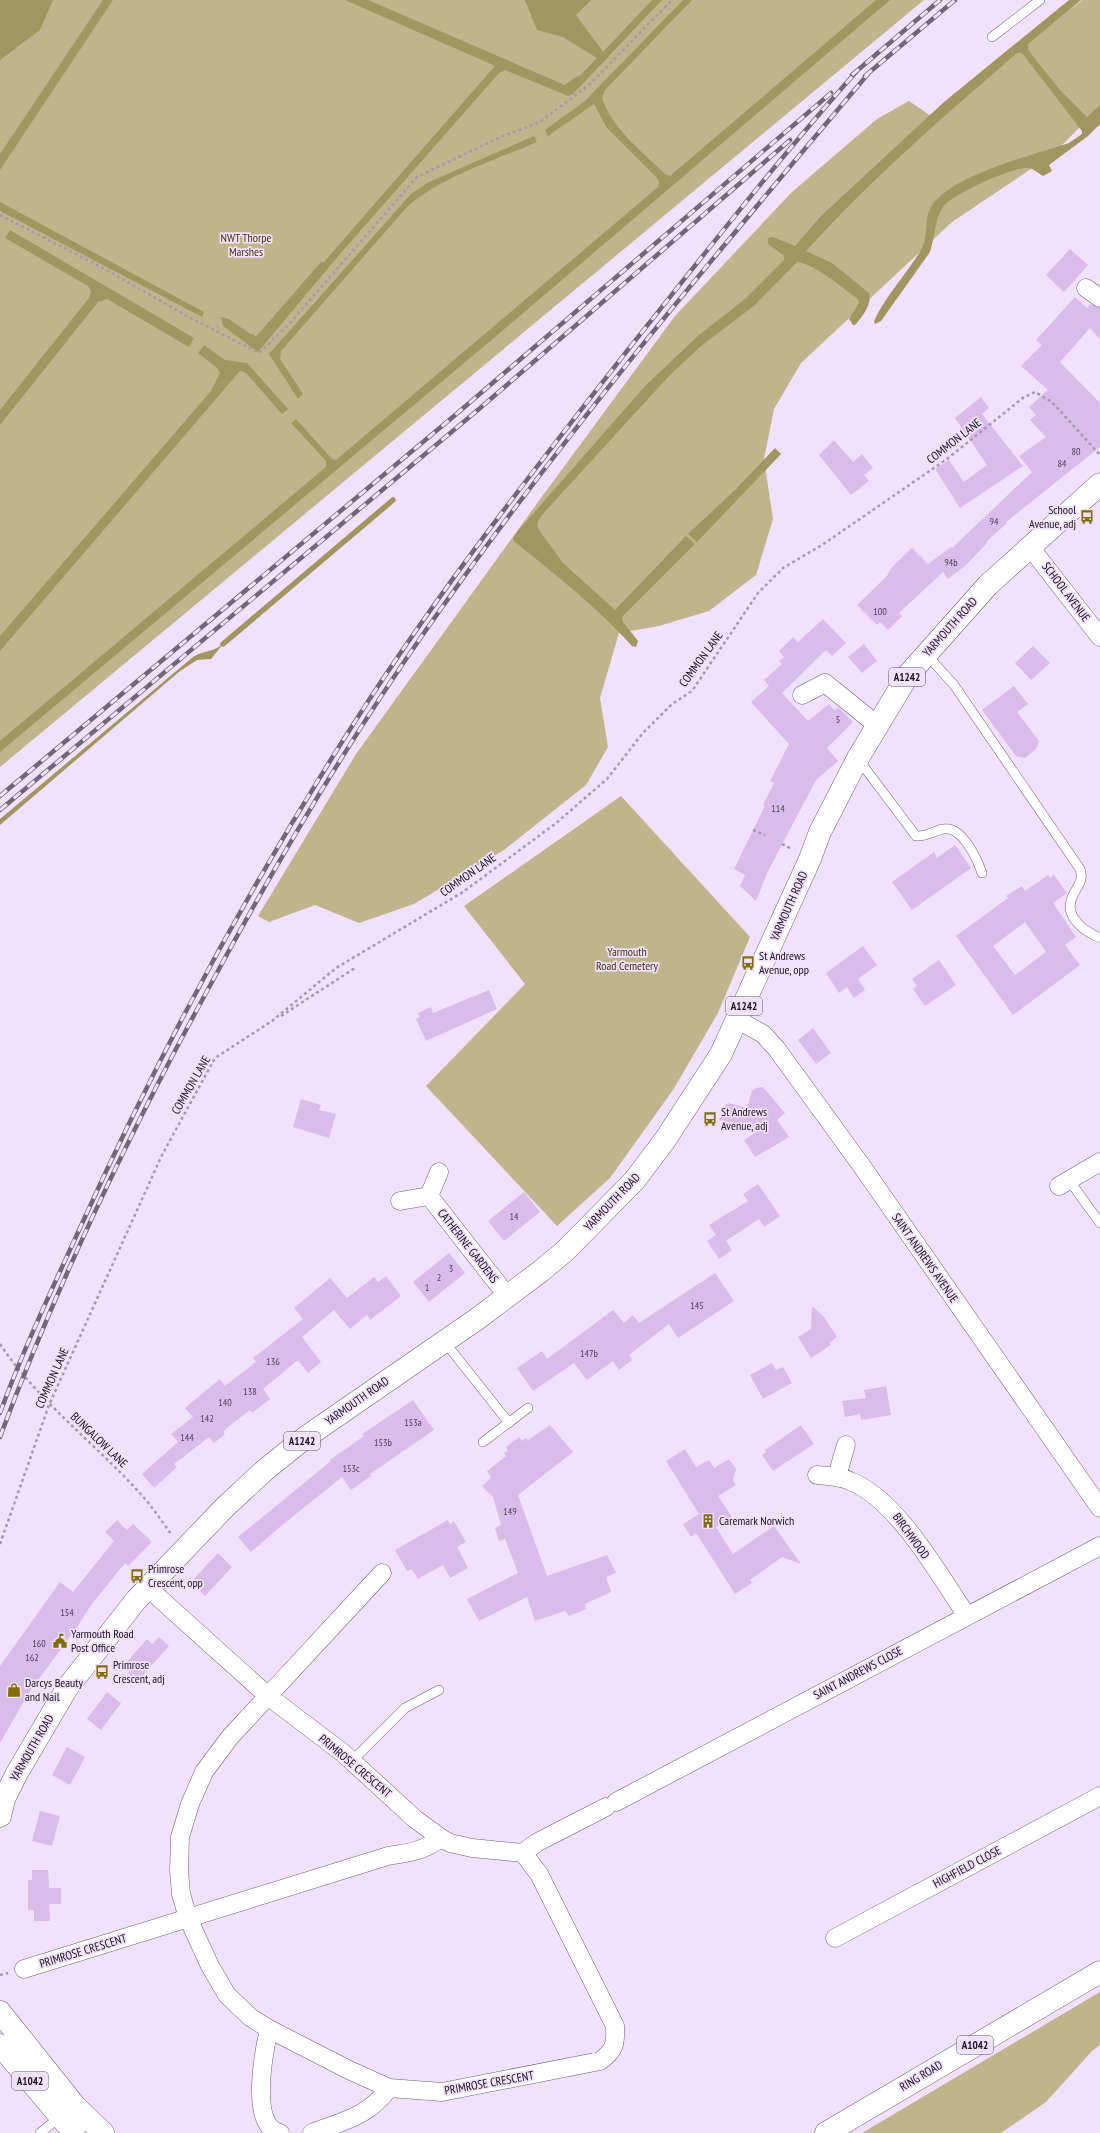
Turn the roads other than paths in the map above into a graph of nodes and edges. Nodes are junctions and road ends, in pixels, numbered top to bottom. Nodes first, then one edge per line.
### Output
1 (1040, 0) edge
2 (992, 37) dead end
3 (1100, 484) edge
4 (1030, 547) junction
5 (1100, 637) edge
6 (926, 654) junction
7 (802, 695) dead end
8 (878, 725) junction
9 (858, 758) junction
10 (982, 873) dead end
11 (1100, 938) edge
12 (738, 1020) junction
13 (1100, 1162) edge
14 (439, 1172) dead end
15 (1064, 1183) joint
16 (429, 1196) junction
17 (400, 1201) dead end
18 (1100, 1223) edge
19 (508, 1297) junction
20 (444, 1341) junction
21 (528, 1408) dead end
22 (509, 1423) junction
23 (483, 1442) dead end
24 (846, 1445) dead end
25 (817, 1475) dead end
26 (837, 1476) junction
27 (1100, 1508) edge
28 (1100, 1546) edge
29 (382, 1572) dead end
30 (148, 1588) junction
31 (967, 1616) junction
32 (439, 1690) dead end
33 (268, 1696) junction
34 (352, 1761) junction
35 (1100, 1796) edge
36 (0, 1816) edge
37 (441, 1838) junction
38 (523, 1853) junction
39 (188, 1918) junction
40 (835, 1938) dead end
41 (24, 1968) dead end
42 (1100, 1972) edge
43 (0, 2012) edge
44 (269, 2029) junction
45 (0, 2046) edge
46 (389, 2088) junction
47 (67, 2125) edge
48 (40, 2133) edge
49 (103, 2133) edge
50 (280, 2133) edge
51 (312, 2133) edge
52 (826, 2133) edge

1 - 2 lane
3 - 4 main road, YARMOUTH ROAD / A1242
4 - 5 street, SCHOOL AVENUE
4 - 6 main road, YARMOUTH ROAD / A1242
6 - 8 main road, YARMOUTH ROAD / A1242
6 - 11 lane
7 - 8 street
8 - 9 main road, YARMOUTH ROAD / A1242
9 - 10 lane
9 - 12 main road, YARMOUTH ROAD / A1242
12 - 19 main road, YARMOUTH ROAD / A1242
12 - 27 street, SAINT ANDREWS AVENUE
13 - 15 street
14 - 16 street
15 - 18 lane
16 - 17 street
16 - 19 street, CATHERINE GARDENS
19 - 20 main road, YARMOUTH ROAD / A1242
20 - 22 lane
20 - 30 main road, YARMOUTH ROAD / A1242
21 - 22 lane
22 - 23 lane
24 - 26 street
25 - 26 street, BIRCHWOOD
26 - 31 street, BIRCHWOOD
28 - 31 street, SAINT ANDREWS CLOSE
29 - 33 street, PRIMROSE CRESCENT
30 - 33 street, PRIMROSE CRESCENT
30 - 36 main road, YARMOUTH ROAD / A1242
31 - 38 street, SAINT ANDREWS CLOSE
32 - 34 lane
33 - 34 street, PRIMROSE CRESCENT
33 - 39 street, PRIMROSE CRESCENT
34 - 37 street, PRIMROSE CRESCENT
35 - 40 street, HIGHFIELD CLOSE
37 - 38 street, PRIMROSE CRESCENT
37 - 39 street, PRIMROSE CRESCENT
38 - 46 street, PRIMROSE CRESCENT
39 - 41 street, PRIMROSE CRESCENT
39 - 44 street, PRIMROSE CRESCENT
42 - 52 main road, RING ROAD / A1042
43 - 49 main road, A1042
44 - 46 street, PRIMROSE CRESCENT
44 - 50 street
45 - 47 main road, A1042
46 - 51 street
47 - 48 lane

